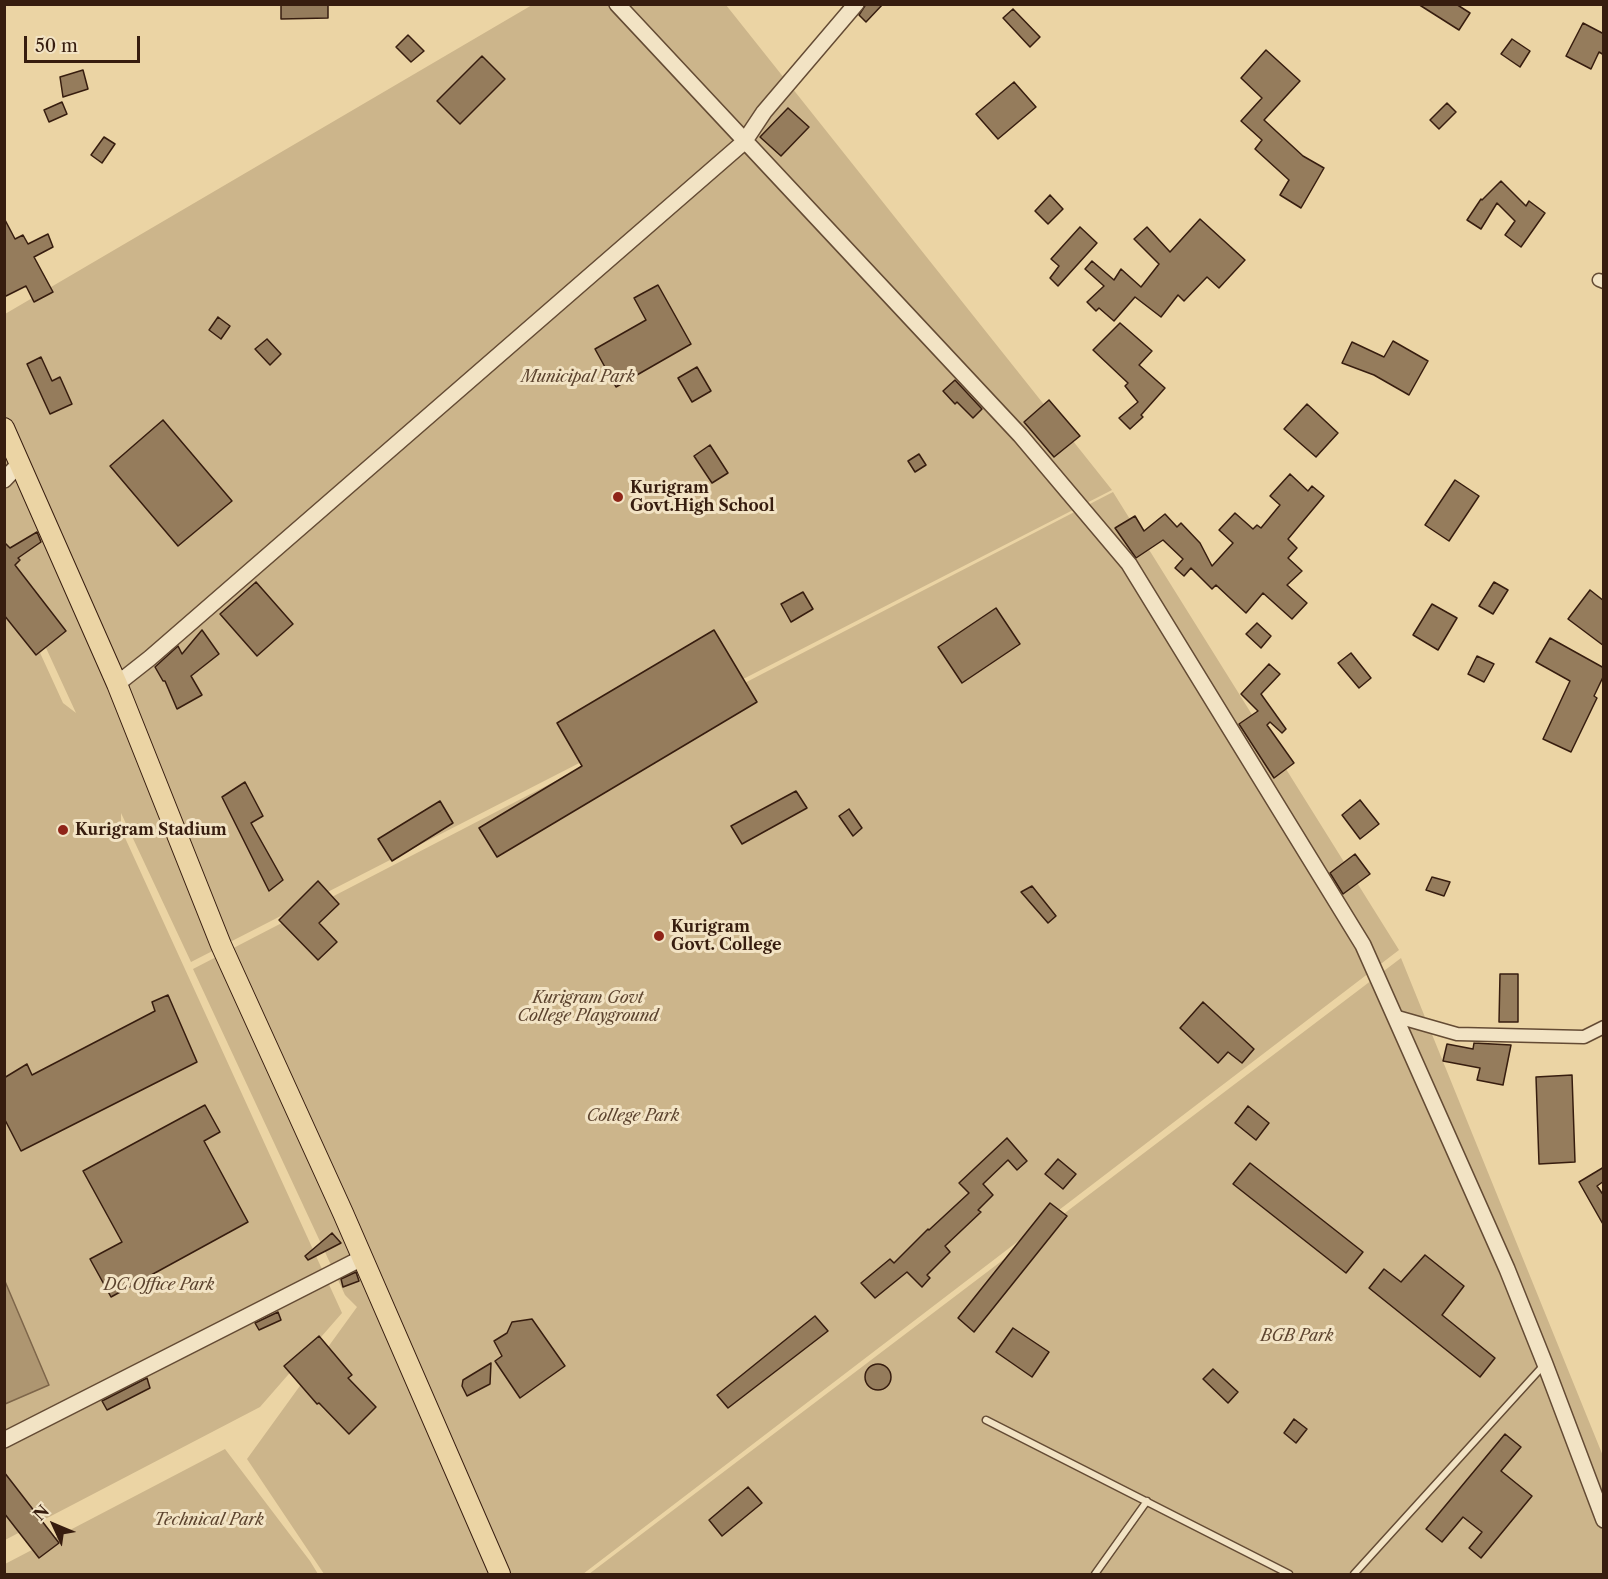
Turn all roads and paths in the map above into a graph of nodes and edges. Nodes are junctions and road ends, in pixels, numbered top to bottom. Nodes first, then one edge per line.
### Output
1 (617, 4) edge
2 (856, 4) edge
3 (744, 142) junction
4 (4, 428) edge
5 (21, 462) junction
6 (4, 480) edge
7 (117, 684) junction
8 (1394, 1016) junction
9 (1604, 1027) edge
10 (362, 1258) junction
11 (1545, 1364) junction
12 (986, 1420) dead end
13 (4, 1440) edge
14 (1148, 1501) junction
15 (1604, 1520) edge
16 (500, 1575) edge
17 (1095, 1575) edge
18 (1289, 1575) edge
19 (1354, 1575) edge

1 - 3 street
2 - 3 street
3 - 7 street
3 - 8 street
4 - 5 main road
5 - 6 street
5 - 7 main road
7 - 10 main road
8 - 9 street
8 - 11 street
10 - 13 street
10 - 16 main road
11 - 15 street
11 - 19 lane
12 - 14 lane
14 - 17 lane
14 - 18 lane

